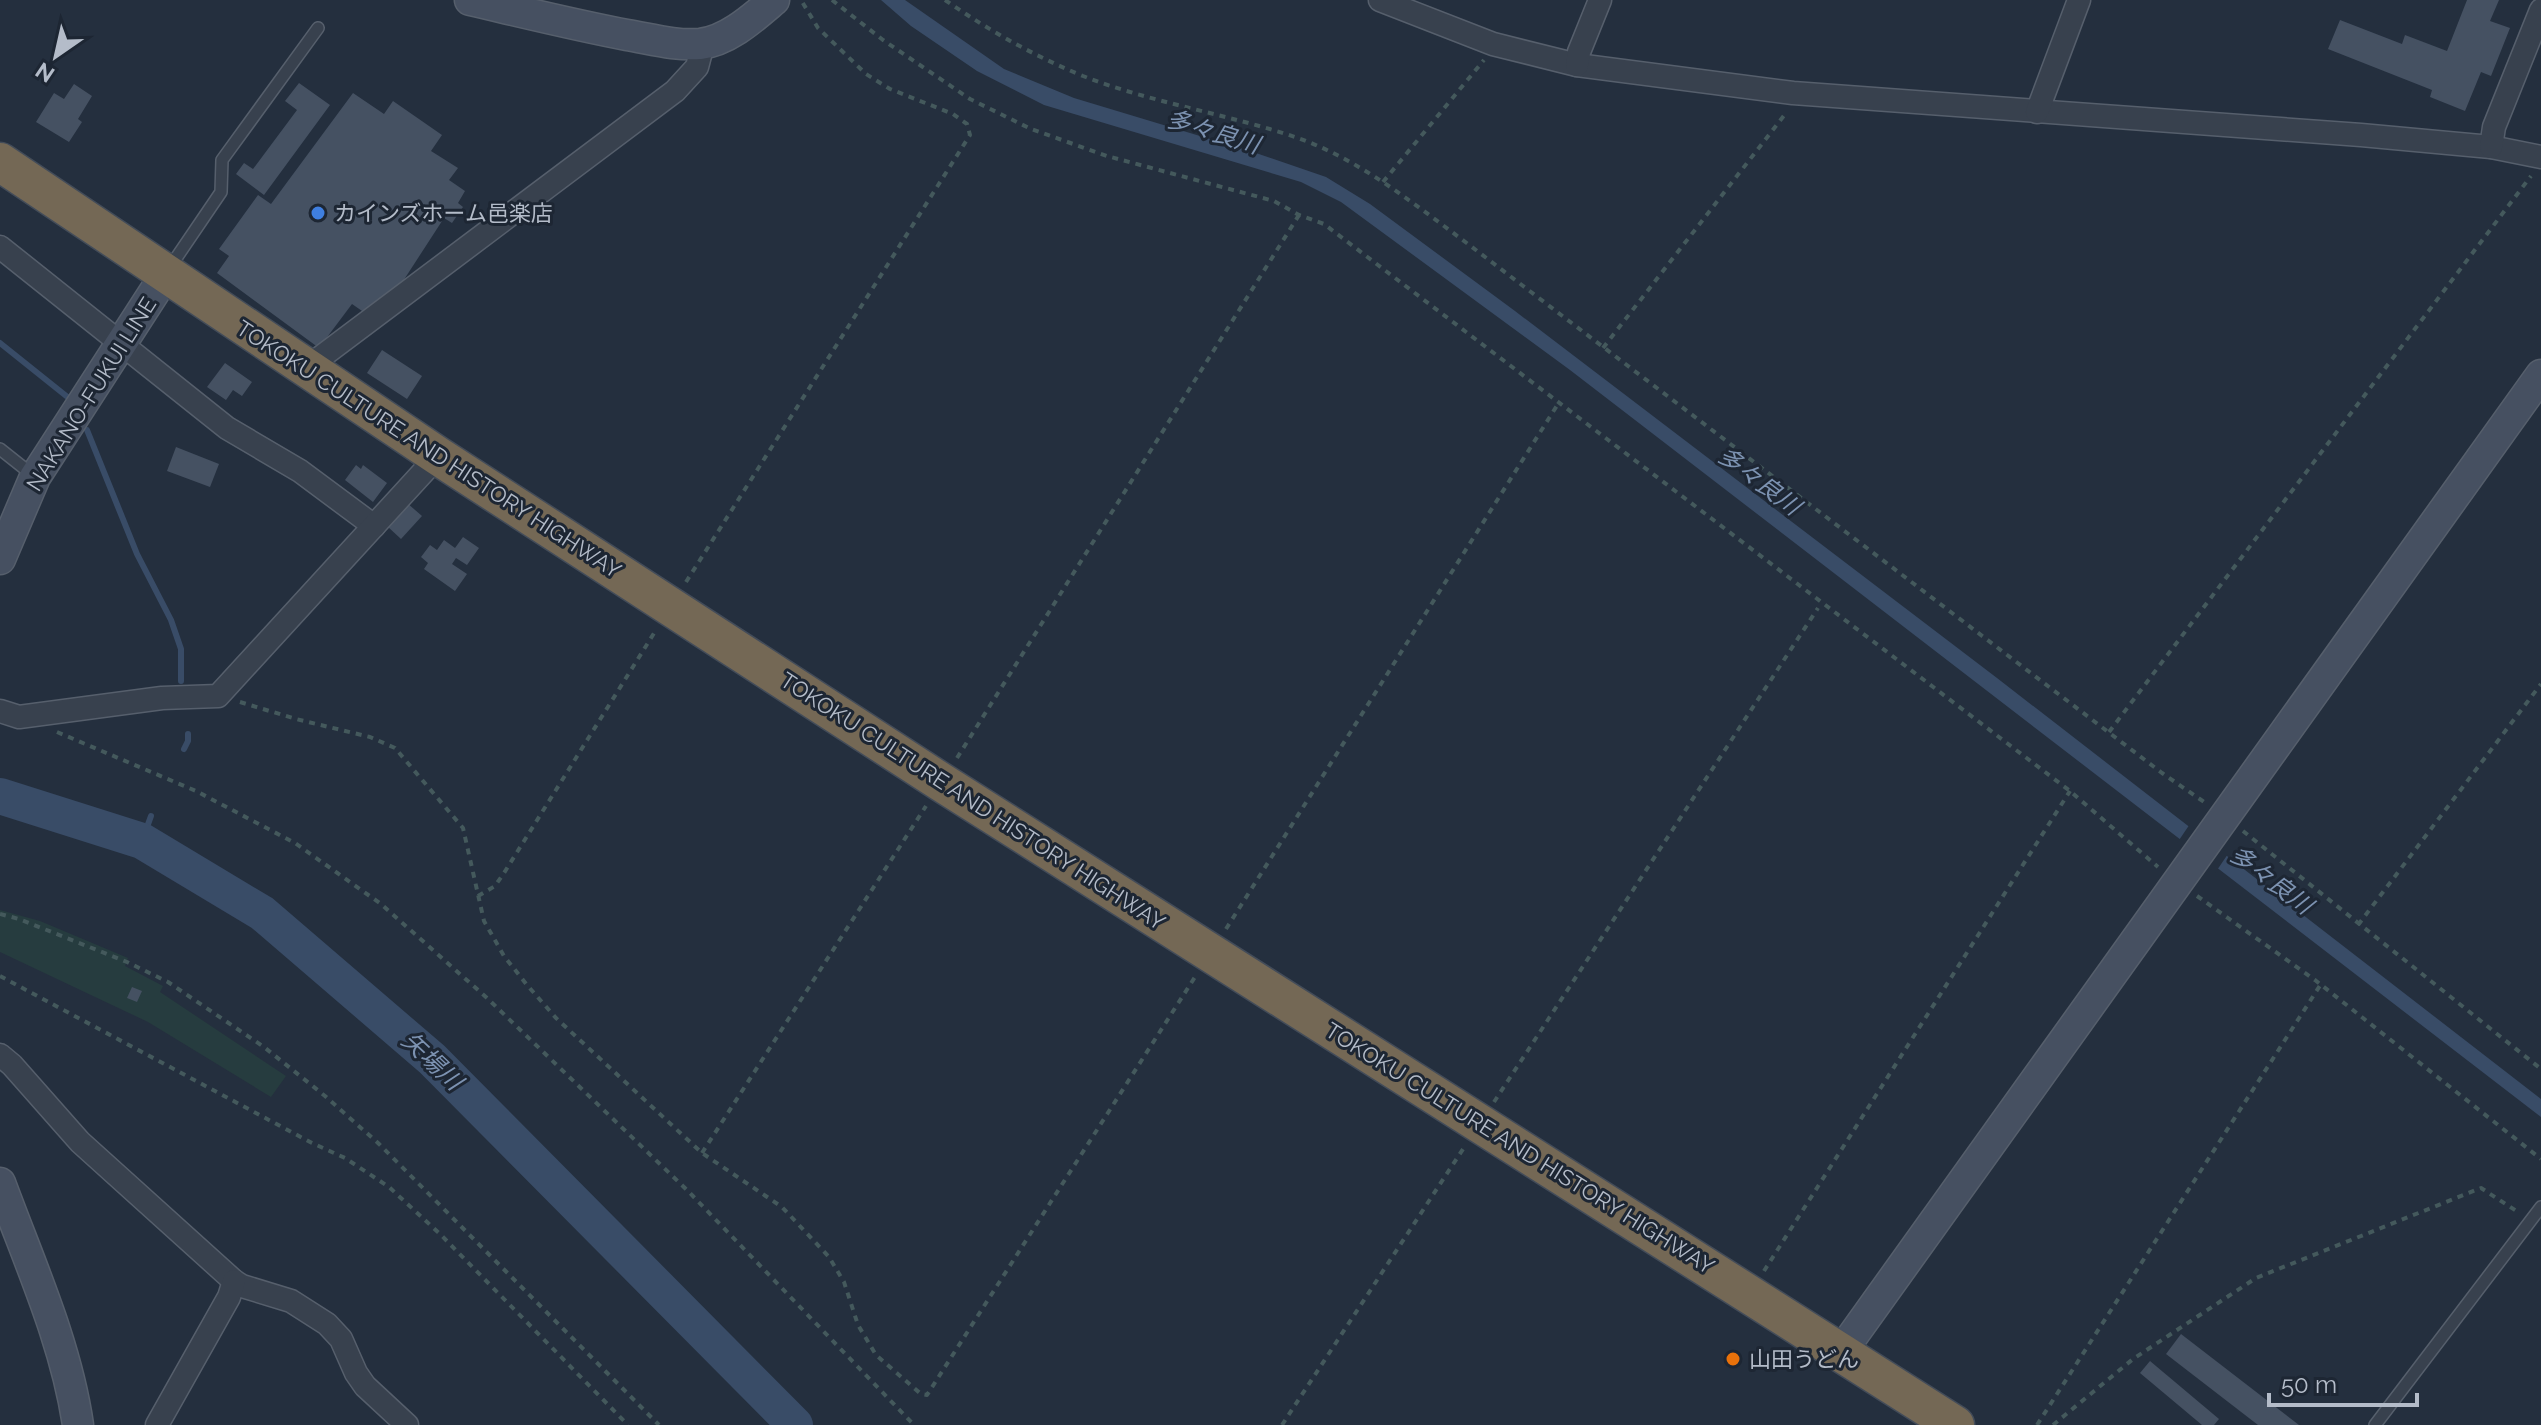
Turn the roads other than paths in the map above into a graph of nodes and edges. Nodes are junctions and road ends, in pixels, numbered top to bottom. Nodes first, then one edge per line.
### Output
1 (470, 0) edge
2 (774, 0) edge
3 (1380, 0) edge
4 (1600, 0) edge
5 (2079, 0) edge
6 (2541, 10) edge
7 (318, 28) dead end
8 (703, 44) junction
9 (1577, 65) junction
10 (2037, 112) junction
11 (2491, 147) junction
12 (0, 162) edge
13 (2536, 166) edge
14 (0, 247) edge
15 (166, 274) junction
16 (122, 343) junction
17 (305, 369) junction
18 (2541, 375) edge
19 (0, 449) edge
20 (438, 456) junction
21 (35, 477) junction
22 (374, 526) junction
23 (0, 559) edge
24 (9, 714) edge
25 (0, 1055) edge
26 (0, 1183) edge
27 (2541, 1207) edge
28 (234, 1281) junction
29 (1841, 1352) junction
30 (78, 1425) edge
31 (157, 1425) edge
32 (407, 1425) edge
33 (1955, 1425) edge
34 (2375, 1425) edge

1 - 8 street
2 - 8 street
3 - 9 street
4 - 9 street
5 - 10 street
6 - 11 street
7 - 15 lane
8 - 17 street
9 - 10 street
10 - 11 street
11 - 13 street
12 - 15 highway, TOKOKU CULTURE AND HISTORY HIGHWAY
14 - 16 street
15 - 16 street, NAKANO-FUKUI LINE
15 - 17 highway, TOKOKU CULTURE AND HISTORY HIGHWAY
16 - 21 street, NAKANO-FUKUI LINE
16 - 22 street
17 - 20 highway, TOKOKU CULTURE AND HISTORY HIGHWAY
18 - 29 street
19 - 21 lane
20 - 22 street
20 - 29 highway, TOKOKU CULTURE AND HISTORY HIGHWAY
21 - 23 street, NAKANO-FUKUI LINE
22 - 24 street
25 - 28 street
26 - 30 street
27 - 34 lane
28 - 31 street
28 - 32 street
29 - 33 highway, TOKOKU CULTURE AND HISTORY HIGHWAY

